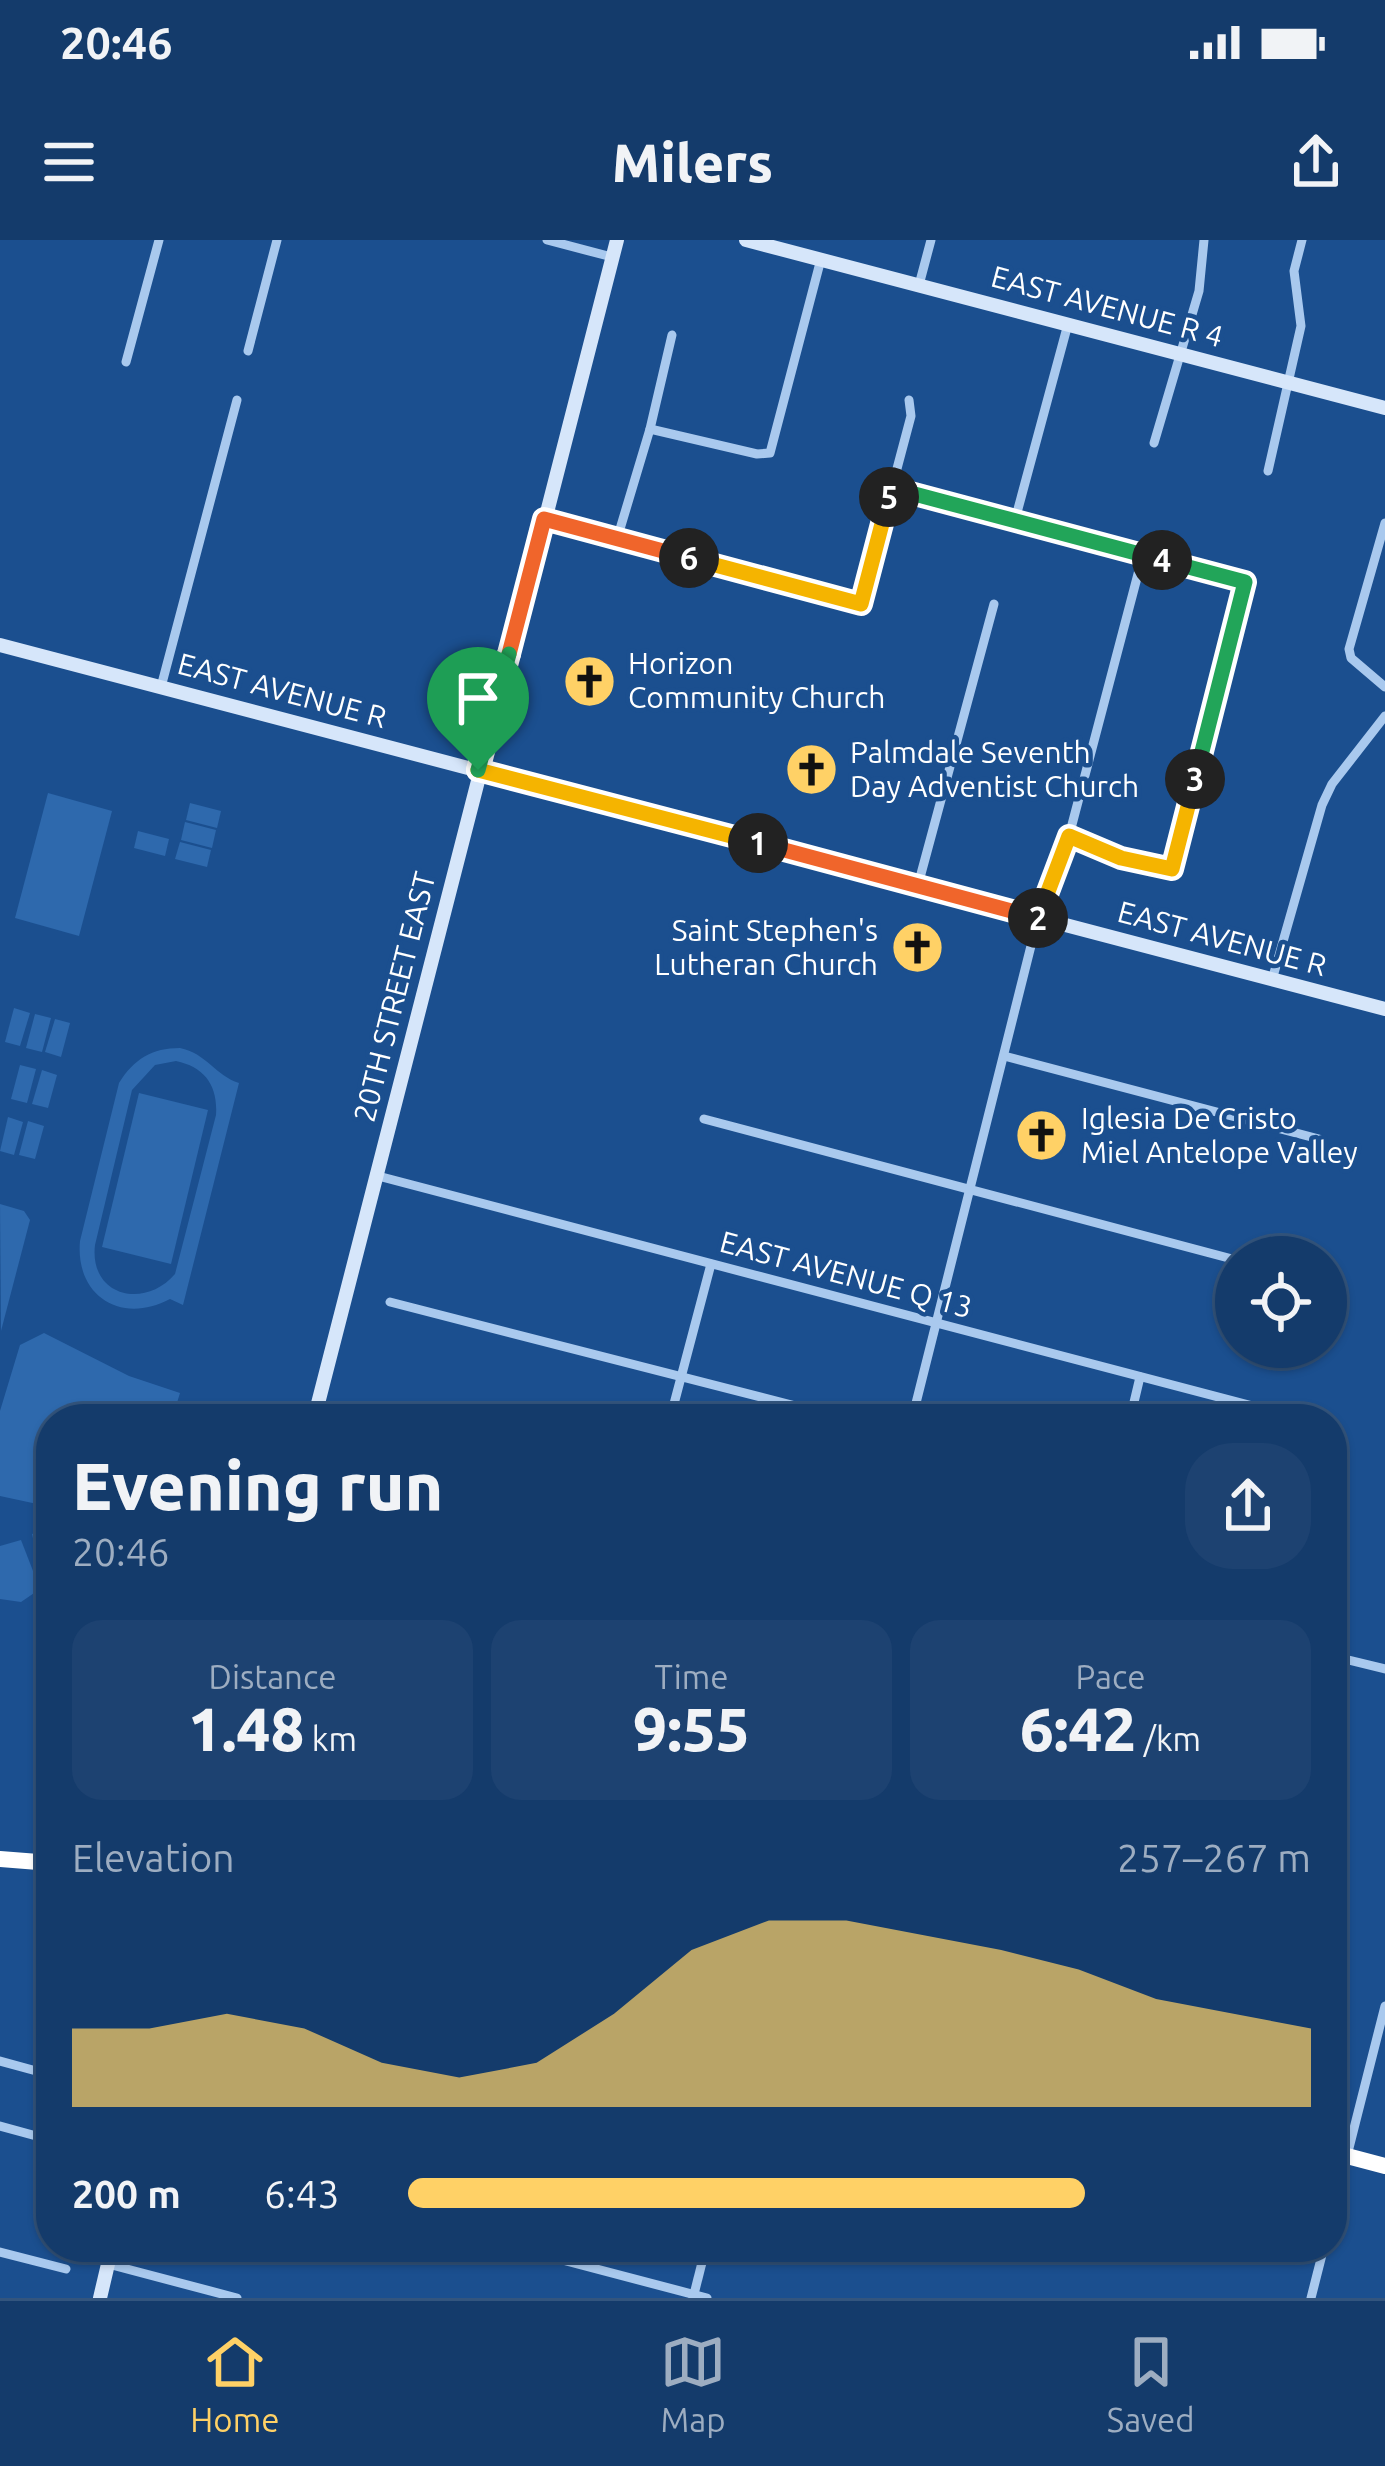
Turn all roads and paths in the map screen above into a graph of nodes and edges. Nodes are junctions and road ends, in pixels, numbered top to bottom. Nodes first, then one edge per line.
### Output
1 (159, 240) edge
2 (277, 240) edge
3 (547, 240) edge
4 (617, 240) edge
5 (746, 240) edge
6 (931, 240) edge
7 (1204, 240) edge
8 (1302, 240) edge
9 (612, 257) junction
10 (821, 259) junction
11 (919, 285) junction
12 (1068, 324) junction
13 (672, 334) dead end
14 (248, 351) dead end
15 (1178, 354) junction
16 (126, 362) dead end
17 (1291, 382) junction
18 (237, 400) dead end
19 (909, 400) dead end
20 (1385, 408) edge
21 (650, 429) junction
22 (1154, 443) dead end
23 (1268, 471) dead end
24 (892, 488) junction
25 (544, 519) junction
26 (1015, 520) junction
27 (1385, 523) edge
28 (617, 539) junction
29 (1143, 555) junction
30 (994, 604) dead end
31 (0, 645) edge
32 (1385, 686) edge
33 (161, 687) junction
34 (1385, 716) edge
35 (478, 770) junction
36 (1069, 836) junction
37 (918, 885) junction
38 (1038, 918) junction
39 (1272, 980) junction
40 (1385, 1010) edge
41 (1004, 1056) junction
42 (704, 1119) dead end
43 (1319, 1139) dead end
44 (378, 1176) junction
45 (971, 1190) junction
46 (1215, 1254) edge
47 (711, 1264) junction
48 (390, 1302) dead end
49 (936, 1324) junction
50 (1140, 1377) junction
51 (681, 1378) junction
52 (317, 1404) edge
53 (674, 1404) edge
54 (786, 1404) edge
55 (916, 1404) edge
56 (1134, 1404) edge
57 (1244, 1404) edge
58 (1347, 1660) edge
59 (1385, 1669) edge
60 (0, 1859) edge
61 (36, 1862) edge
62 (1385, 2006) edge
63 (0, 2061) edge
64 (36, 2071) edge
65 (0, 2126) edge
66 (1347, 2131) edge
67 (36, 2136) edge
68 (1347, 2156) edge
69 (1385, 2166) edge
70 (0, 2252) edge
71 (36, 2261) edge
72 (39, 2262) edge
73 (568, 2262) edge
74 (702, 2262) edge
75 (1320, 2262) edge
76 (108, 2264) joint
77 (66, 2269) dead end
78 (694, 2296) edge
79 (100, 2298) edge
80 (237, 2298) edge
81 (707, 2298) edge
82 (1311, 2298) edge

1 - 16 street
2 - 14 street
3 - 9 street
4 - 9 street, 20TH STREET EAST
5 - 10 street, EAST AVENUE R 4
6 - 11 street
7 - 15 street
8 - 17 street
9 - 25 street, 20TH STREET EAST
10 - 11 street, EAST AVENUE R 4
10 - 21 street
11 - 12 street, EAST AVENUE R 4
12 - 15 street, EAST AVENUE R 4
12 - 26 street
13 - 21 street
15 - 17 street, EAST AVENUE R 4
15 - 22 street
17 - 20 street, EAST AVENUE R 4
17 - 23 street
18 - 33 street
19 - 24 street
21 - 28 street
24 - 26 street
24 - 28 street
25 - 28 street
25 - 35 street, 20TH STREET EAST
26 - 29 street
27 - 32 street
29 - 36 street
29 - 36 street
30 - 37 street
31 - 33 street, EAST AVENUE R
33 - 35 street, EAST AVENUE R
34 - 39 street
35 - 37 street, EAST AVENUE R
35 - 44 street, 20TH STREET EAST
36 - 38 street
37 - 38 street, EAST AVENUE R
38 - 39 street, EAST AVENUE R
38 - 41 street
39 - 40 street, EAST AVENUE R
41 - 43 street
41 - 45 street
42 - 45 street
44 - 47 street, EAST AVENUE Q 13
44 - 52 street, 20TH STREET EAST
45 - 46 street
45 - 49 street
47 - 49 street, EAST AVENUE Q 13
47 - 51 street
48 - 51 street
49 - 50 street, EAST AVENUE Q 13
49 - 55 street
50 - 56 street
50 - 57 street, EAST AVENUE Q 13
51 - 53 street
51 - 54 street
58 - 59 street
60 - 61 highway
62 - 66 street
63 - 64 street
65 - 67 street
68 - 69 highway
70 - 71 street
72 - 77 street
73 - 78 street
74 - 78 street
75 - 82 street
76 - 79 street
76 - 80 street
78 - 81 street

